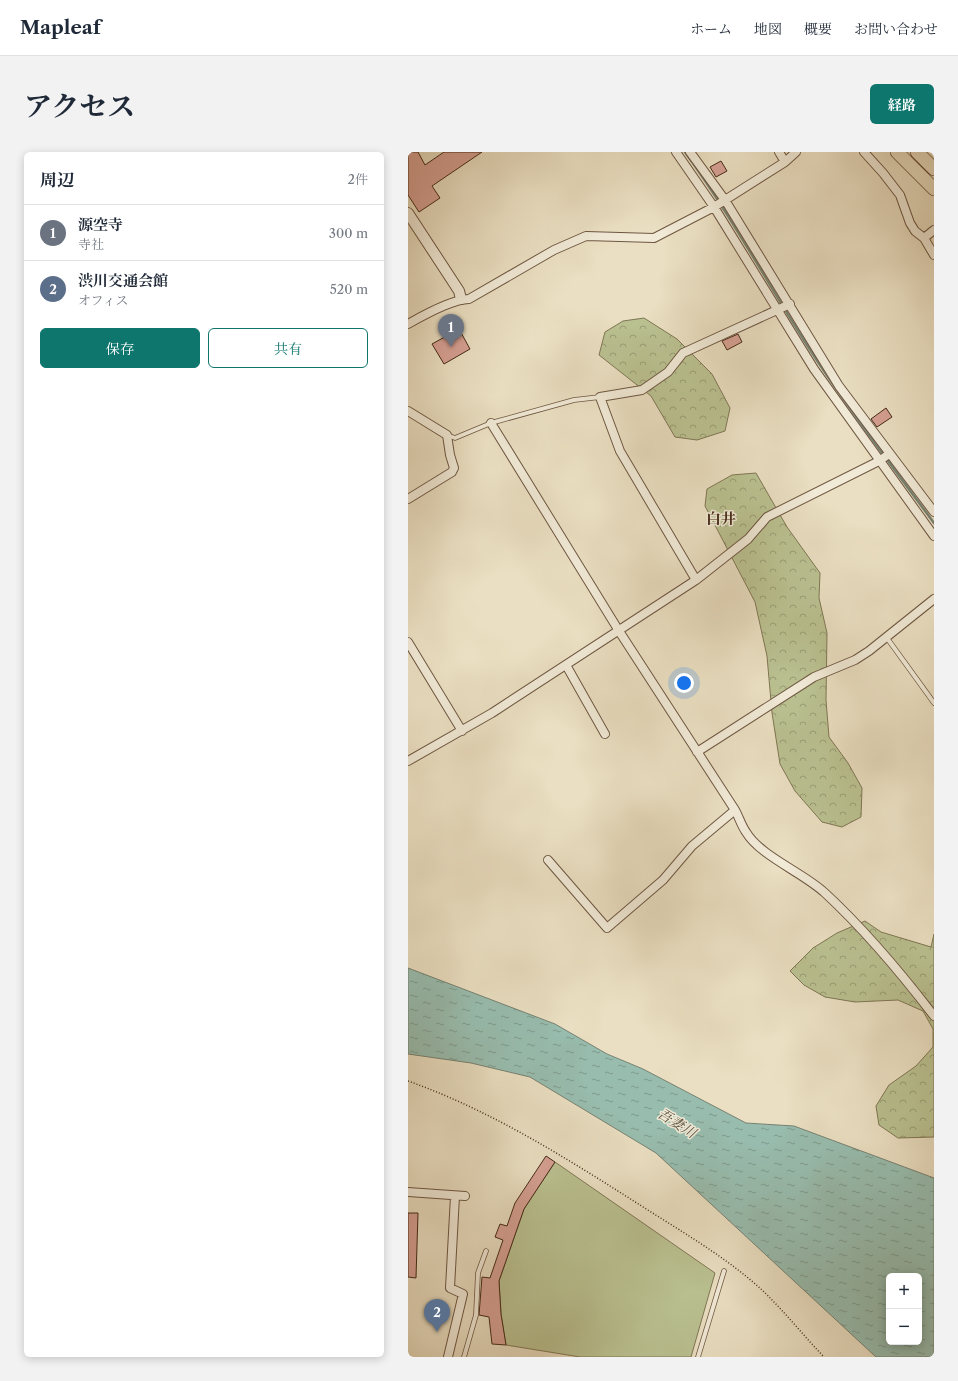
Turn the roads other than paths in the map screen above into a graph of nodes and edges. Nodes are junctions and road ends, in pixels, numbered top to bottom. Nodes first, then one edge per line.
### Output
1 (676, 152) edge
2 (690, 152) edge
3 (779, 152) edge
4 (796, 152) edge
5 (864, 152) edge
6 (897, 152) edge
7 (917, 152) edge
8 (785, 162) junction
9 (934, 168) edge
10 (934, 189) edge
11 (720, 203) junction
12 (408, 213) edge
13 (934, 230) edge
14 (924, 238) junction
15 (934, 255) edge
16 (461, 299) junction
17 (784, 308) junction
18 (408, 324) edge
19 (600, 397) junction
20 (408, 411) edge
21 (491, 424) junction
22 (447, 435) junction
23 (884, 457) junction
24 (408, 499) edge
25 (934, 512) edge
26 (934, 536) edge
27 (696, 580) junction
28 (934, 599) edge
29 (619, 631) junction
30 (887, 638) junction
31 (408, 642) edge
32 (566, 665) junction
33 (934, 703) edge
34 (462, 731) junction
35 (604, 734) dead end
36 (697, 752) junction
37 (408, 761) edge
38 (735, 810) junction
39 (548, 860) dead end
40 (934, 1016) edge
41 (408, 1192) edge
42 (455, 1196) junction
43 (465, 1196) dead end
44 (486, 1251) dead end
45 (724, 1271) dead end
46 (448, 1357) edge
47 (464, 1357) edge
48 (698, 1357) edge

1 - 11 street
2 - 11 street
3 - 8 street
4 - 8 street
5 - 14 street
6 - 10 highway
7 - 9 highway
8 - 11 street
11 - 16 street
11 - 17 street
11 - 17 street
12 - 16 street
13 - 14 street
14 - 15 street
16 - 18 street
17 - 19 street
17 - 23 street
17 - 23 street
19 - 21 lane
19 - 27 street
20 - 22 street
21 - 22 lane
21 - 29 street
22 - 24 street
23 - 25 street
23 - 26 street
23 - 27 street
27 - 29 street
28 - 30 street
29 - 32 street
29 - 36 street
30 - 33 lane
30 - 36 street
31 - 34 street
32 - 34 street
32 - 35 street
34 - 37 street
36 - 38 street
38 - 39 street
38 - 40 street
41 - 42 street
42 - 43 street
42 - 46 street
44 - 47 lane
45 - 48 lane

